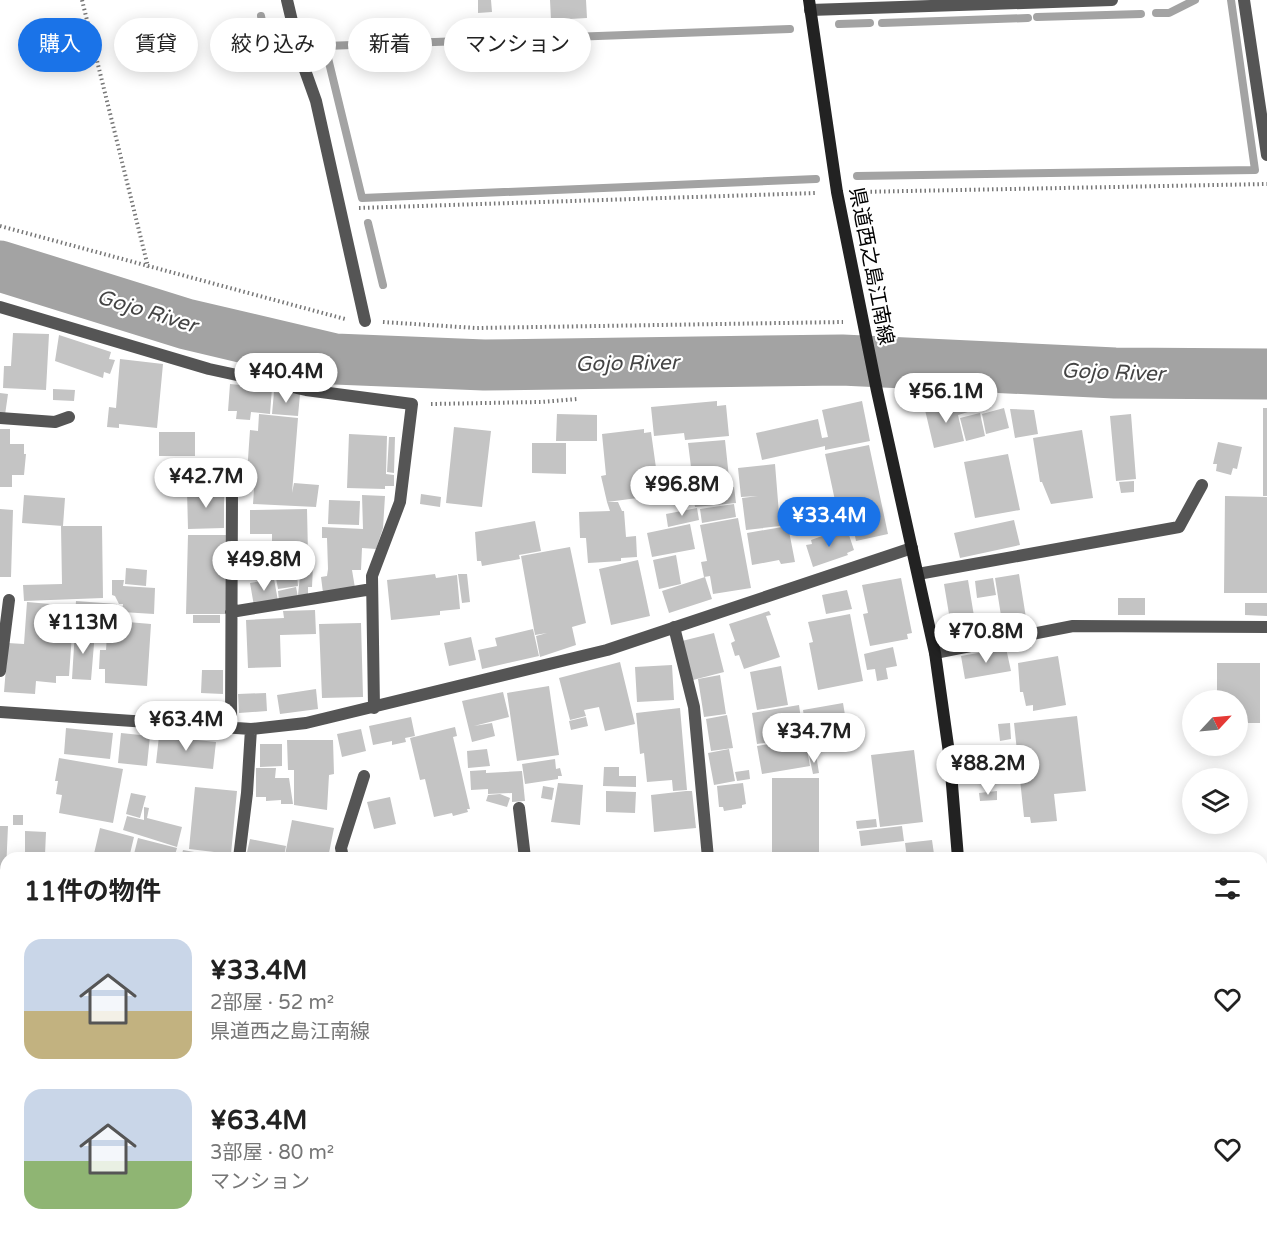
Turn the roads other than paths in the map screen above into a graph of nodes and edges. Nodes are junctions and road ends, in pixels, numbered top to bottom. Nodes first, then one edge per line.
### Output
1 (287, 0) edge
2 (1112, 0) edge
3 (1244, 0) edge
4 (1032, 1) edge
5 (809, 5) edge
6 (1267, 155) edge
7 (0, 308) edge
8 (365, 321) road end
9 (69, 417) dead end
10 (0, 418) edge
11 (1202, 485) dead end
12 (232, 495) dead end
13 (912, 548) junction
14 (918, 574) junction
15 (372, 589) junction
16 (9, 600) dead end
17 (231, 612) junction
18 (674, 627) junction
19 (1267, 627) edge
20 (935, 653) junction
21 (0, 671) edge
22 (374, 708) junction
23 (0, 712) edge
24 (231, 727) junction
25 (251, 729) junction
26 (364, 776) dead end
27 (519, 808) dead end
28 (240, 852) edge
29 (342, 852) edge
30 (524, 852) edge
31 (707, 852) edge
32 (957, 852) edge

1 - 8 street
2 - 4 street
3 - 6 street
4 - 5 street
5 - 13 main road, 県道西之島江南線
7 - 15 street
9 - 10 street
11 - 14 street
12 - 17 street
13 - 14 main road, 県道西之島江南線
13 - 18 street
14 - 20 main road, 県道西之島江南線
15 - 17 street
15 - 22 street
16 - 21 street
17 - 24 street
18 - 22 street
18 - 31 street
19 - 20 street
20 - 32 main road, 県道西之島江南線
22 - 25 street
23 - 24 street
24 - 25 street
25 - 28 street
26 - 29 street
27 - 30 street

